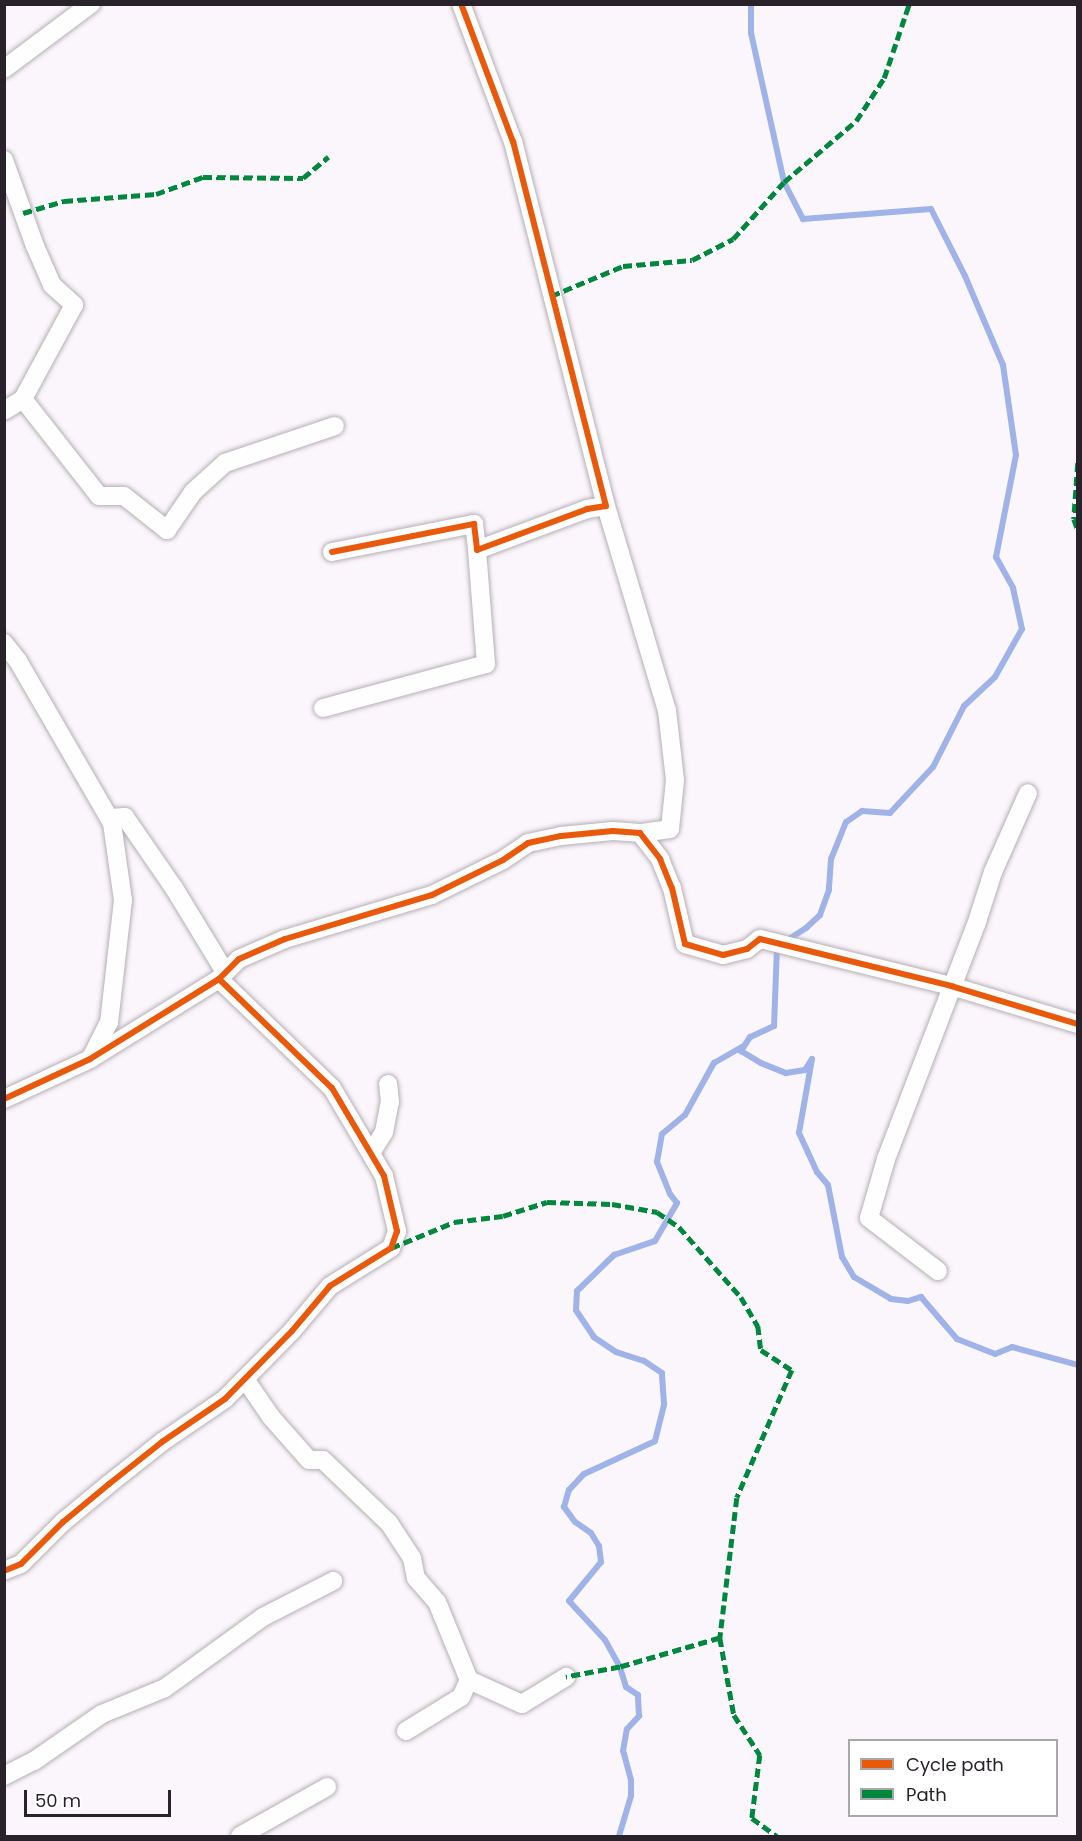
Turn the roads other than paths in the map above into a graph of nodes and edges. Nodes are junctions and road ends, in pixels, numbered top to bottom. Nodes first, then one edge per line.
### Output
1 (91, 4) edge
2 (461, 4) edge
3 (4, 69) edge
4 (4, 160) edge
5 (23, 399) junction
6 (4, 411) edge
7 (335, 426) dead end
8 (606, 506) junction
9 (477, 550) junction
10 (332, 552) dead end
11 (4, 643) edge
12 (323, 708) dead end
13 (1028, 793) dead end
14 (109, 818) junction
15 (639, 833) junction
16 (222, 976) junction
17 (951, 986) junction
18 (1077, 1024) edge
19 (90, 1059) junction
20 (388, 1084) dead end
21 (4, 1099) edge
22 (371, 1153) junction
23 (938, 1271) dead end
24 (245, 1379) junction
25 (4, 1570) edge
26 (333, 1581) dead end
27 (566, 1677) dead end
28 (469, 1680) junction
29 (406, 1731) dead end
30 (4, 1776) edge
31 (327, 1787) dead end
32 (240, 1836) edge

1 - 3 street
2 - 8 street
4 - 5 street
5 - 6 street
5 - 7 street
8 - 9 street
8 - 15 street
9 - 10 street
9 - 12 street
11 - 14 street
13 - 17 street
14 - 16 street
14 - 19 street
15 - 16 street
15 - 17 street
16 - 19 street
16 - 22 street
17 - 18 street
17 - 23 street
19 - 21 street
20 - 22 street
22 - 24 street
24 - 25 street
24 - 28 street
26 - 30 street
27 - 28 street
28 - 29 street
31 - 32 street

